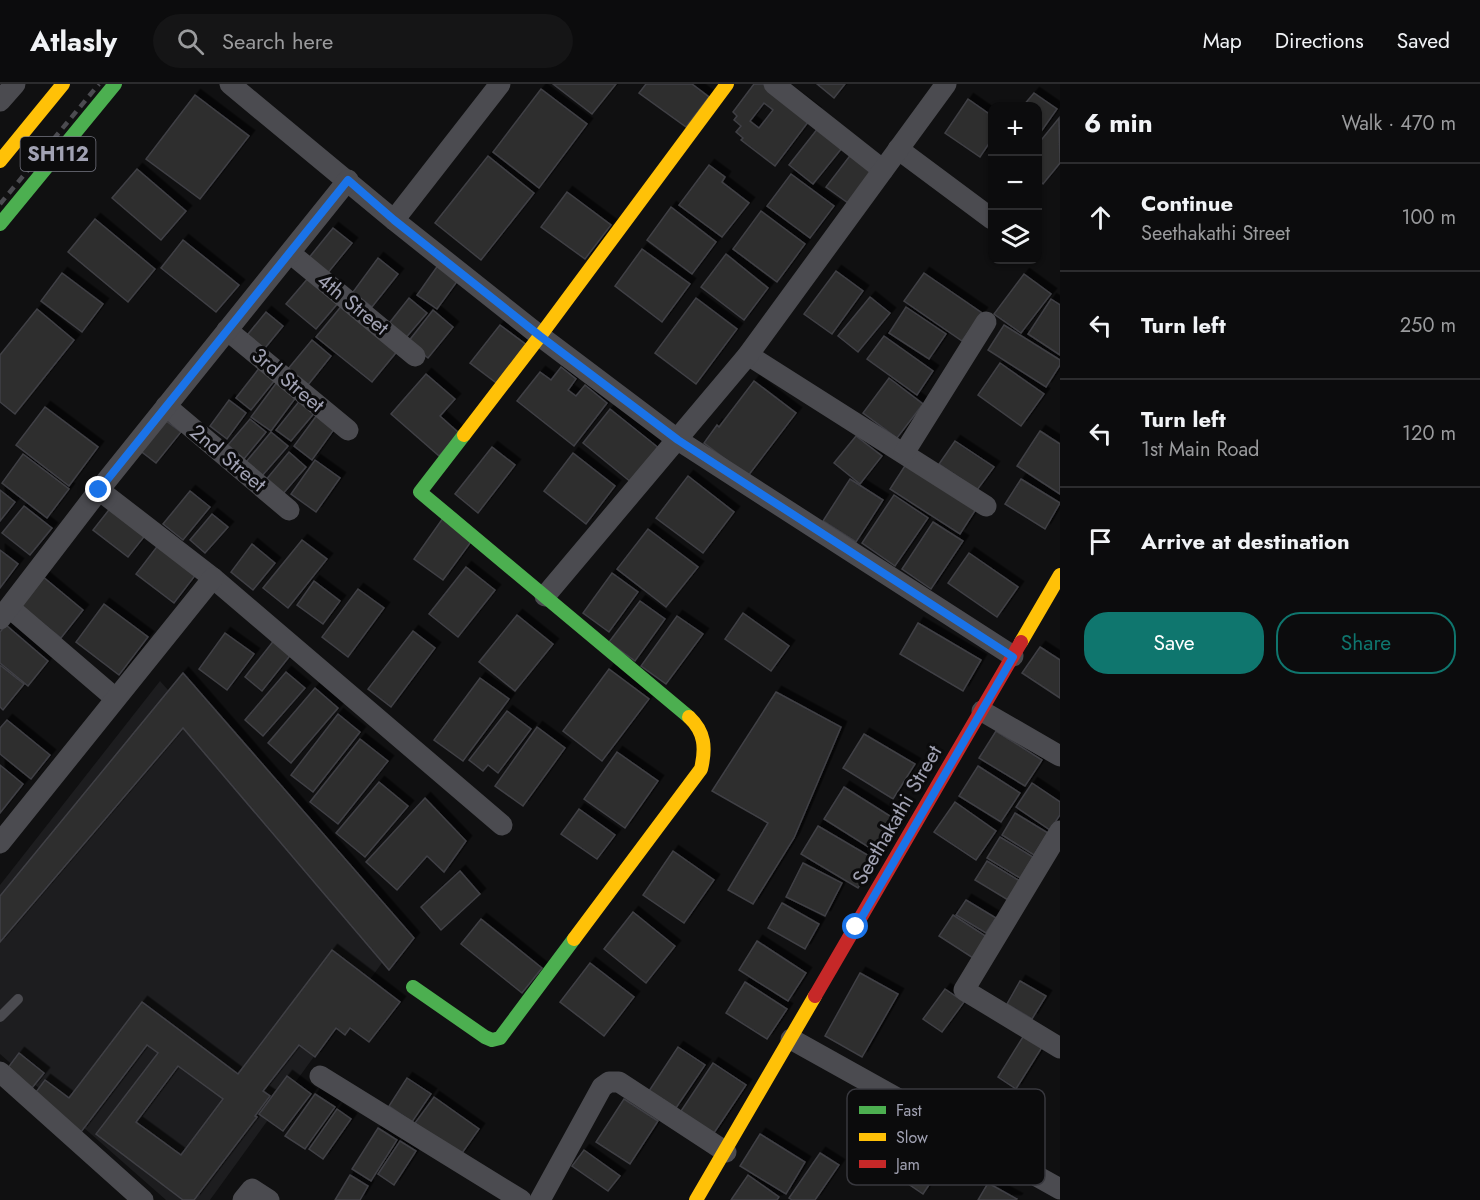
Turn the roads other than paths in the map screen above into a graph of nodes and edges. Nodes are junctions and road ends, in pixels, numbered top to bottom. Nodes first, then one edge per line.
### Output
1 (15, 84) edge
2 (63, 84) edge
3 (115, 84) edge
4 (230, 84) edge
5 (500, 84) edge
6 (727, 84) edge
7 (774, 84) edge
8 (946, 84) edge
9 (0, 101) edge
10 (898, 148) junction
11 (0, 160) edge
12 (883, 170) junction
13 (348, 180) junction
14 (988, 215) edge
15 (394, 220) junction
16 (0, 224) edge
17 (290, 253) junction
18 (986, 322) dead end
19 (227, 330) junction
20 (540, 336) junction
21 (748, 355) junction
22 (415, 356) dead end
23 (166, 406) junction
24 (348, 430) dead end
25 (678, 440) junction
26 (904, 453) junction
27 (99, 490) junction
28 (986, 506) dead end
29 (289, 510) dead end
30 (1060, 575) edge
31 (213, 578) junction
32 (545, 596) junction
33 (5, 614) edge
34 (1013, 657) junction
35 (115, 698) junction
36 (982, 711) junction
37 (1060, 756) edge
38 (502, 825) dead end
39 (1060, 831) edge
40 (0, 843) edge
41 (413, 987) dead end
42 (18, 999) dead end
43 (0, 1017) edge
44 (791, 1039) junction
45 (1060, 1048) edge
46 (0, 1072) edge
47 (320, 1076) dead end
48 (881, 1089) edge
49 (726, 1152) junction
50 (1045, 1181) edge
51 (1060, 1189) edge
52 (143, 1200) edge
53 (522, 1200) edge
54 (540, 1200) edge
55 (696, 1200) edge

1 - 9 street
2 - 11 street, SH112
3 - 16 street, SH112
4 - 13 street
5 - 15 street
6 - 20 street
7 - 12 street
8 - 10 street
10 - 12 street
10 - 14 street
12 - 21 street
13 - 15 street
13 - 17 street
15 - 20 street
17 - 19 street
17 - 22 street, 4th Street
18 - 26 street
19 - 23 street
19 - 24 street, 3rd Street
20 - 25 street
20 - 32 street
21 - 25 street
21 - 26 street
23 - 27 street
23 - 29 street, 2nd Street
25 - 32 street
25 - 34 street
26 - 28 street
27 - 31 street
27 - 33 street
30 - 34 street, Seethakathi Street
31 - 35 street
31 - 38 street
32 - 41 street
33 - 35 street
34 - 36 street, Seethakathi Street
35 - 40 street
36 - 37 street
36 - 44 street, Seethakathi Street
39 - 45 street
42 - 43 lane
44 - 48 street
44 - 49 street, Seethakathi Street
46 - 52 street
47 - 53 street
49 - 54 street
49 - 55 street, Seethakathi Street
50 - 51 street

